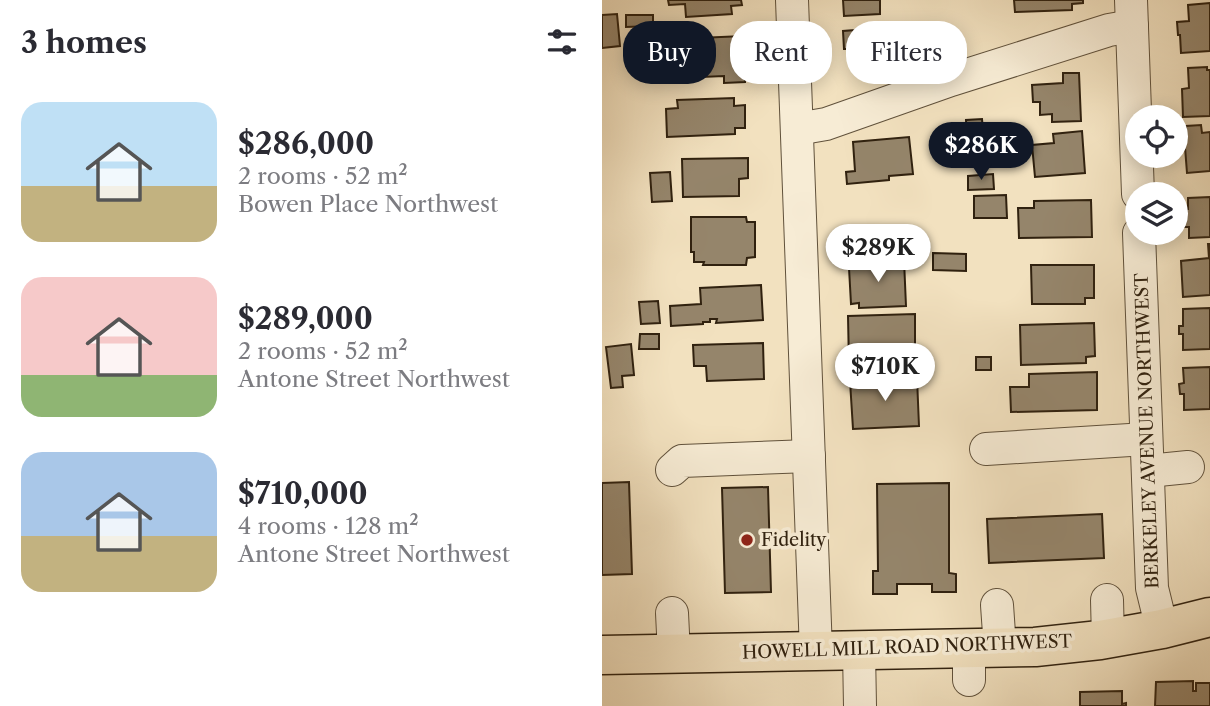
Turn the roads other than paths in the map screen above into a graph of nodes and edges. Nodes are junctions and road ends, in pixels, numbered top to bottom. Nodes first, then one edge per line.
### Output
1 (792, 0) edge
2 (1131, 13) edge
3 (797, 129) junction
4 (1138, 182) edge
5 (1139, 245) edge
6 (1146, 439) junction
7 (986, 449) dead end
8 (808, 456) junction
9 (1188, 467) dead end
10 (672, 470) dead end
11 (1148, 471) junction
12 (1107, 600) dead end
13 (998, 605) dead end
14 (672, 613) dead end
15 (1210, 617) edge
16 (1162, 629) junction
17 (1108, 639) junction
18 (859, 651) junction
19 (816, 652) junction
20 (674, 654) junction
21 (602, 655) edge
22 (979, 659) junction
23 (860, 706) edge

1 - 3 street
2 - 3 street
2 - 4 street
3 - 8 street
5 - 6 street, BERKELEY AVENUE NORTHWEST
6 - 7 street
6 - 11 street, BERKELEY AVENUE NORTHWEST
8 - 10 street
8 - 19 street
9 - 11 street
11 - 16 street, BERKELEY AVENUE NORTHWEST
12 - 17 street
13 - 22 street
14 - 20 street
15 - 16 main road, HOWELL MILL ROAD NORTHWEST
16 - 17 main road, HOWELL MILL ROAD NORTHWEST
17 - 22 main road, HOWELL MILL ROAD NORTHWEST
18 - 19 main road, HOWELL MILL ROAD NORTHWEST
18 - 22 main road, HOWELL MILL ROAD NORTHWEST
18 - 23 street
19 - 20 main road, HOWELL MILL ROAD NORTHWEST
20 - 21 main road, HOWELL MILL ROAD NORTHWEST

